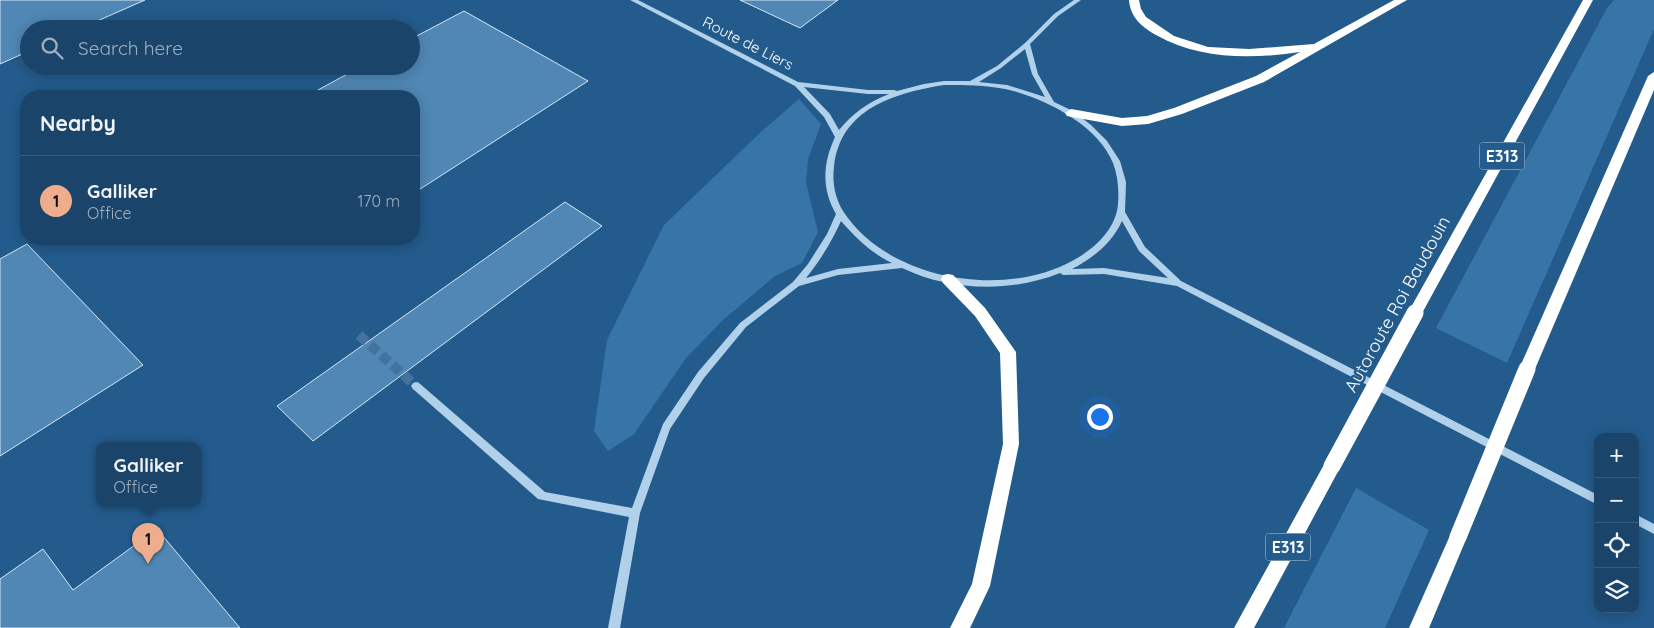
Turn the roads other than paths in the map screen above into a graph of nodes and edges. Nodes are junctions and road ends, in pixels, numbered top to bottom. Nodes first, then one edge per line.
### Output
1 (633, 0) edge
2 (1078, 0) edge
3 (1134, 0) edge
4 (1402, 0) edge
5 (1588, 0) edge
6 (1027, 44) junction
7 (1321, 46) junction
8 (1654, 76) edge
9 (972, 82) junction
10 (797, 84) junction
11 (900, 91) junction
12 (1051, 102) junction
13 (1071, 113) junction
14 (838, 136) junction
15 (1121, 213) junction
16 (840, 214) junction
17 (901, 265) junction
18 (1060, 272) junction
19 (948, 280) junction
20 (1178, 283) junction
21 (796, 284) junction
22 (416, 386) tunnel mouth
23 (1594, 498) edge
24 (635, 513) junction
25 (1639, 521) edge
26 (1654, 528) edge
27 (614, 628) edge
28 (960, 628) edge
29 (1244, 628) edge
30 (1419, 628) edge

1 - 10 street, Route de Liers
2 - 6 street
3 - 7 highway
4 - 7 highway
5 - 29 highway, Autoroute Roi Baudouin / E313, bridge
6 - 9 street
6 - 12 street
7 - 13 highway
8 - 30 highway, bridge
9 - 11 street
9 - 12 street
10 - 11 street, Route de Liers
10 - 14 street, Route de Liers
11 - 14 street
12 - 13 street
13 - 15 street
14 - 16 street
15 - 18 street
15 - 20 street
16 - 17 street
16 - 21 street
17 - 19 street
17 - 21 street
18 - 19 street
18 - 20 street
19 - 28 highway
20 - 23 street
21 - 24 street
22 - 24 street
24 - 27 street
25 - 26 street

